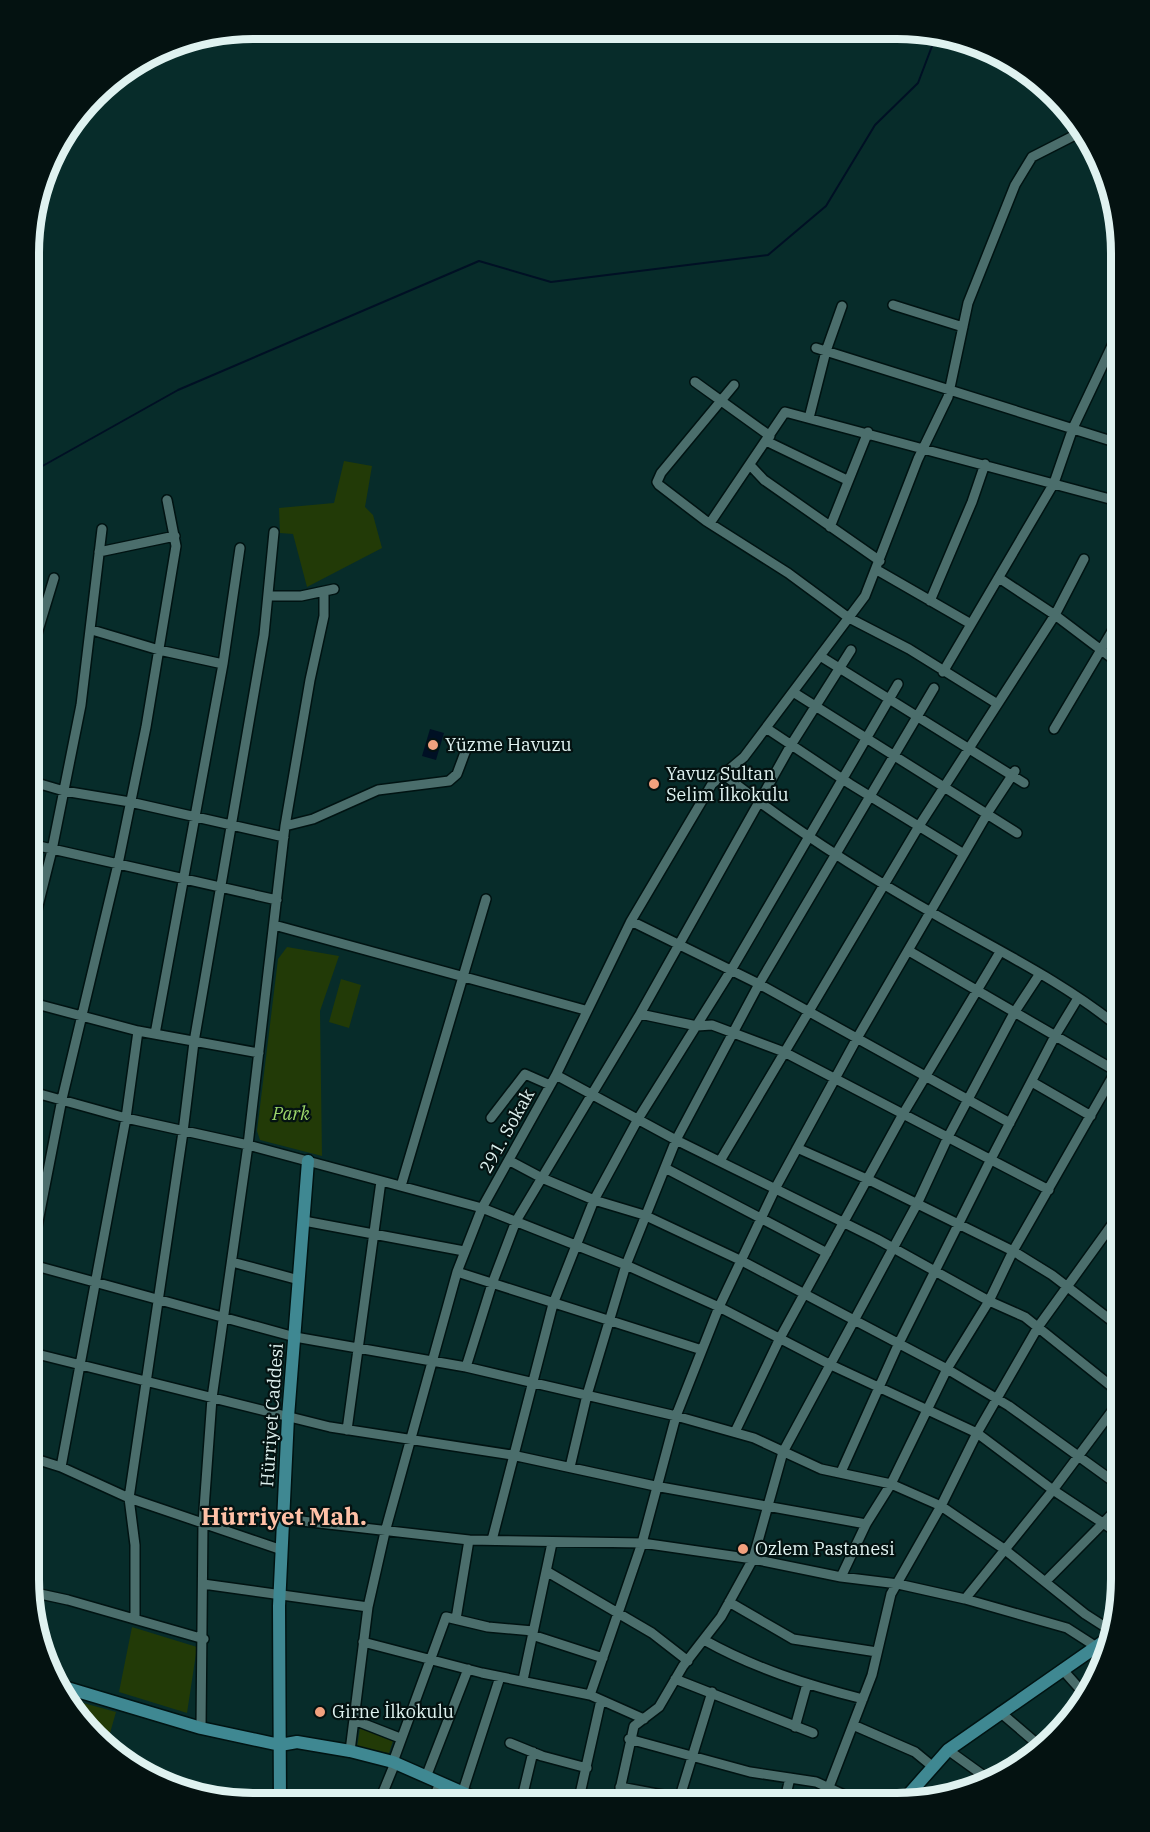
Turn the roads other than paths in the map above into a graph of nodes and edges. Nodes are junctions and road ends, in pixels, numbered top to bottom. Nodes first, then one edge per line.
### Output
1 (1075, 135) edge
2 (893, 305) dead end
3 (842, 306) dead end
4 (963, 327) junction
5 (1111, 349) edge
6 (821, 350) junction
7 (695, 382) dead end
8 (734, 384) dead end
9 (949, 390) junction
10 (721, 400) junction
11 (809, 418) junction
12 (1073, 428) junction
13 (868, 432) junction
14 (768, 439) junction
15 (1111, 441) edge
16 (924, 447) junction
17 (985, 464) junction
18 (750, 465) junction
19 (847, 480) junction
20 (1054, 483) junction
21 (1111, 499) edge
22 (168, 500) dead end
23 (710, 523) junction
24 (830, 527) junction
25 (102, 529) dead end
26 (274, 532) dead end
27 (175, 536) junction
28 (240, 548) dead end
29 (99, 552) junction
30 (1084, 560) dead end
31 (878, 565) junction
32 (54, 578) dead end
33 (999, 578) junction
34 (334, 589) dead end
35 (324, 592) junction
36 (270, 596) junction
37 (930, 601) junction
38 (1055, 615) junction
39 (849, 618) junction
40 (971, 624) junction
41 (39, 627) edge
42 (92, 630) junction
43 (1111, 631) edge
44 (1100, 649) junction
45 (159, 650) junction
46 (851, 650) dead end
47 (820, 656) junction
48 (1111, 657) edge
49 (223, 664) junction
50 (839, 669) junction
51 (943, 672) junction
52 (898, 684) dead end
53 (934, 688) dead end
54 (793, 692) junction
55 (890, 700) junction
56 (996, 703) junction
57 (815, 707) junction
58 (917, 717) junction
59 (765, 728) junction
60 (1054, 729) dead end
61 (868, 738) junction
62 (791, 745) junction
63 (467, 747) dead end
64 (967, 748) junction
65 (895, 756) junction
66 (1014, 773) junction
67 (723, 774) junction
68 (843, 780) junction
69 (39, 783) edge
70 (1024, 783) dead end
71 (943, 787) junction
72 (64, 790) junction
73 (871, 797) junction
74 (130, 802) junction
75 (759, 802) junction
76 (988, 813) junction
77 (196, 816) junction
78 (285, 826) junction
79 (919, 826) junction
80 (231, 827) junction
81 (1017, 833) dead end
82 (809, 836) junction
83 (284, 837) junction
84 (39, 846) edge
85 (52, 850) junction
86 (964, 854) junction
87 (837, 856) junction
88 (118, 864) junction
89 (183, 880) junction
90 (883, 885) junction
91 (220, 887) junction
92 (486, 899) dead end
93 (277, 900) junction
94 (39, 902) edge
95 (930, 912) junction
96 (631, 921) junction
97 (274, 925) junction
98 (677, 945) junction
99 (909, 951) junction
100 (1000, 952) junction
101 (730, 972) junction
102 (1039, 975) junction
103 (463, 978) junction
104 (759, 984) junction
105 (975, 990) junction
106 (1078, 998) junction
107 (39, 1005) edge
108 (585, 1010) junction
109 (808, 1012) junction
110 (1014, 1013) junction
111 (640, 1014) junction
112 (83, 1016) junction
113 (1111, 1022) edge
114 (697, 1026) junction
115 (138, 1031) junction
116 (734, 1033) junction
117 (155, 1034) junction
118 (1055, 1036) junction
119 (856, 1040) junction
120 (194, 1042) junction
121 (784, 1052) junction
122 (259, 1053) junction
123 (1111, 1068) edge
124 (556, 1075) junction
125 (926, 1075) junction
126 (835, 1078) junction
127 (1111, 1080) edge
128 (1032, 1082) junction
129 (550, 1086) junction
130 (39, 1093) edge
131 (592, 1094) junction
132 (969, 1098) junction
133 (62, 1099) junction
134 (903, 1114) junction
135 (1091, 1116) junction
136 (126, 1118) junction
137 (491, 1118) dead end
138 (638, 1119) junction
139 (1010, 1123) junction
140 (183, 1132) junction
141 (948, 1137) junction
142 (676, 1140) junction
143 (248, 1145) junction
144 (797, 1148) junction
145 (991, 1159) junction
146 (308, 1161) junction
147 (510, 1161) junction
148 (720, 1161) junction
149 (665, 1168) junction
150 (542, 1178) junction
151 (869, 1180) junction
152 (381, 1181) junction
153 (401, 1186) junction
154 (776, 1187) junction
155 (1049, 1190) junction
156 (594, 1200) junction
157 (917, 1204) junction
158 (482, 1208) junction
159 (39, 1215) edge
160 (644, 1215) junction
161 (761, 1219) junction
162 (304, 1221) junction
163 (516, 1221) junction
164 (845, 1223) junction
165 (959, 1224) junction
166 (1111, 1226) edge
167 (372, 1234) junction
168 (574, 1244) junction
169 (893, 1247) junction
170 (464, 1251) junction
171 (1013, 1251) junction
172 (827, 1253) junction
173 (742, 1261) junction
174 (232, 1262) junction
175 (626, 1264) junction
176 (39, 1268) edge
177 (457, 1272) junction
178 (937, 1272) junction
179 (299, 1280) junction
180 (96, 1282) junction
181 (492, 1284) junction
182 (1066, 1286) junction
183 (804, 1295) junction
184 (157, 1300) junction
185 (989, 1301) junction
186 (553, 1304) junction
187 (719, 1307) junction
188 (225, 1319) junction
189 (609, 1320) junction
190 (1111, 1320) edge
191 (852, 1321) junction
192 (1038, 1327) junction
193 (295, 1337) junction
194 (780, 1338) junction
195 (898, 1346) junction
196 (360, 1347) junction
197 (702, 1350) junction
198 (39, 1354) edge
199 (433, 1362) junction
200 (79, 1364) junction
201 (831, 1365) junction
202 (466, 1367) junction
203 (946, 1370) junction
204 (146, 1380) junction
205 (534, 1382) junction
206 (1111, 1386) edge
207 (879, 1387) junction
208 (587, 1395) junction
209 (212, 1398) junction
210 (996, 1398) junction
211 (928, 1410) junction
212 (1111, 1413) edge
213 (676, 1416) junction
214 (288, 1417) junction
215 (347, 1430) junction
216 (735, 1432) junction
217 (977, 1433) junction
218 (410, 1439) junction
219 (783, 1452) junction
220 (512, 1455) junction
221 (1079, 1456) junction
222 (39, 1459) edge
223 (61, 1467) junction
224 (570, 1467) junction
225 (841, 1472) junction
226 (1111, 1480) edge
227 (891, 1484) junction
228 (656, 1486) junction
229 (1053, 1490) junction
230 (129, 1498) junction
231 (770, 1506) junction
232 (941, 1506) junction
233 (1111, 1515) edge
234 (284, 1519) junction
235 (1105, 1521) junction
236 (203, 1523) junction
237 (866, 1524) junction
238 (1111, 1526) edge
239 (385, 1532) junction
240 (469, 1540) junction
241 (492, 1540) junction
242 (552, 1543) junction
243 (642, 1543) junction
244 (282, 1550) junction
245 (1004, 1550) junction
246 (753, 1559) junction
247 (546, 1570) junction
248 (841, 1577) junction
249 (1046, 1582) junction
250 (203, 1584) junction
251 (898, 1584) junction
252 (39, 1594) edge
253 (280, 1594) junction
254 (965, 1599) junction
255 (729, 1602) junction
256 (368, 1607) junction
257 (619, 1612) junction
258 (135, 1619) junction
259 (456, 1619) junction
260 (1105, 1628) edge
261 (533, 1633) junction
262 (204, 1639) junction
263 (704, 1640) junction
264 (1102, 1641) edge
265 (363, 1642) junction
266 (1095, 1646) junction
267 (1099, 1650) edge
268 (877, 1652) junction
269 (603, 1658) junction
270 (429, 1660) junction
271 (688, 1661) junction
272 (468, 1669) junction
273 (1062, 1669) junction
274 (500, 1677) junction
275 (675, 1679) junction
276 (523, 1680) junction
277 (807, 1684) junction
278 (70, 1689) edge
279 (1080, 1689) edge
280 (712, 1692) junction
281 (590, 1695) junction
282 (863, 1699) junction
283 (601, 1700) junction
284 (1000, 1712) junction
285 (644, 1719) junction
286 (354, 1720) junction
287 (853, 1725) junction
288 (795, 1727) junction
289 (201, 1728) junction
290 (813, 1733) dead end
291 (400, 1738) junction
292 (629, 1739) junction
293 (1035, 1742) edge
294 (510, 1743) dead end
295 (280, 1744) junction
296 (948, 1750) junction
297 (350, 1751) junction
298 (533, 1752) junction
299 (691, 1757) junction
300 (394, 1763) junction
301 (932, 1766) junction
302 (587, 1768) junction
303 (983, 1775) edge
304 (426, 1777) junction
305 (790, 1778) junction
306 (440, 1783) junction
307 (620, 1787) junction
308 (829, 1787) junction
309 (280, 1793) edge
310 (382, 1793) edge
311 (436, 1793) edge
312 (460, 1793) edge
313 (462, 1793) edge
314 (523, 1793) edge
315 (581, 1793) edge
316 (619, 1793) edge
317 (647, 1793) edge
318 (680, 1793) edge
319 (786, 1793) edge
320 (841, 1793) edge
321 (910, 1793) edge

1 - 4 street, 291. Sokak
2 - 4 street
3 - 6 street
4 - 9 street, 291. Sokak
5 - 12 street
6 - 9 street
6 - 11 street
7 - 10 street
8 - 10 street
9 - 12 street
9 - 16 street, 291. Sokak
10 - 14 street
10 - 23 street
11 - 13 street
11 - 14 street
12 - 15 street
12 - 20 street
13 - 16 street
13 - 19 street
14 - 18 street
14 - 19 street
16 - 17 street
16 - 31 street, 291. Sokak
17 - 20 street
17 - 37 street
18 - 23 street
18 - 24 street
19 - 24 street
20 - 21 street
20 - 33 street
22 - 27 street
23 - 39 street
24 - 31 street
25 - 29 street
26 - 36 street
27 - 29 street
27 - 45 street
28 - 49 street
29 - 42 street
30 - 38 street
31 - 37 street
31 - 39 street, 291. Sokak
32 - 41 street
33 - 38 street
33 - 40 street
34 - 35 street
35 - 36 street
35 - 78 street
36 - 80 street
37 - 40 street
38 - 44 street
38 - 56 street
39 - 47 street, 291. Sokak
39 - 51 street
40 - 51 street
42 - 45 street
42 - 72 street
43 - 44 street
44 - 48 street
44 - 60 street
45 - 49 street
45 - 74 street
46 - 50 street
47 - 50 street
47 - 54 street, 291. Sokak
49 - 77 street
50 - 55 street
50 - 57 street
51 - 56 street
52 - 55 street
53 - 58 street
54 - 57 street
54 - 59 street, 291. Sokak
55 - 58 street
55 - 61 street
56 - 64 street
57 - 61 street
57 - 62 street
58 - 64 street
58 - 65 street
59 - 62 street
59 - 67 street, 291. Sokak
61 - 65 street
61 - 68 street
62 - 68 street
62 - 75 street
63 - 78 street
64 - 66 street
64 - 71 street
65 - 71 street
65 - 73 street
66 - 70 street
66 - 76 street
67 - 75 street
67 - 96 street, 291. Sokak
68 - 73 street
68 - 82 street
69 - 72 street
71 - 76 street
71 - 79 street
72 - 74 street
72 - 85 street
73 - 79 street
73 - 87 street
74 - 77 street
74 - 88 street
75 - 82 street
75 - 98 street
76 - 81 street
76 - 86 street
77 - 80 street
77 - 89 street
78 - 83 street
79 - 86 street
79 - 90 street
80 - 83 street
80 - 91 street
82 - 87 street
82 - 101 street
83 - 93 street
84 - 85 street
85 - 88 street
85 - 94 street
86 - 95 street
87 - 90 street
87 - 104 street
88 - 89 street
88 - 112 street
89 - 91 street
89 - 117 street
90 - 95 street
90 - 109 street
91 - 93 street
91 - 120 street
92 - 103 street
93 - 97 street
95 - 99 street
95 - 100 street
96 - 98 street
96 - 108 street, 291. Sokak
97 - 103 street
97 - 122 street
98 - 101 street
98 - 111 street
99 - 105 street
99 - 119 street
100 - 102 street
100 - 105 street
101 - 104 street
101 - 114 street
102 - 106 street
102 - 110 street
103 - 108 street
103 - 153 street
104 - 109 street
104 - 116 street
105 - 110 street
105 - 125 street
106 - 113 street
106 - 118 street
107 - 112 street
108 - 124 street, 291. Sokak
109 - 119 street
109 - 121 street
110 - 118 street
110 - 132 street
111 - 114 street
111 - 131 street
112 - 115 street
112 - 133 street
114 - 116 street
114 - 138 street
115 - 117 street
115 - 136 street
116 - 121 street
116 - 142 street
117 - 120 street
118 - 123 street
118 - 128 street
119 - 125 street
119 - 126 street
120 - 122 street
120 - 140 street
121 - 126 street
121 - 148 street
122 - 143 street
124 - 129 street, 291. Sokak
124 - 131 street
125 - 132 street
125 - 134 street
126 - 134 street
126 - 144 street
127 - 135 street
128 - 135 street
128 - 139 street
129 - 137 street
129 - 147 street, 291. Sokak
130 - 133 street
131 - 138 street
131 - 150 street
132 - 139 street
132 - 141 street
133 - 136 street
133 - 159 street
134 - 141 street
134 - 151 street
135 - 155 street
136 - 140 street
136 - 180 street
138 - 142 street
138 - 156 street
139 - 145 street
140 - 143 street
140 - 184 street
141 - 145 street
141 - 157 street
142 - 148 street
142 - 149 street
143 - 146 street
143 - 174 street
144 - 151 street
144 - 154 street
145 - 155 street
145 - 165 street
146 - 152 street
146 - 162 street, Hürriyet Caddesi
147 - 150 street
147 - 158 street, 291. Sokak
148 - 154 street
149 - 160 street
149 - 161 street
150 - 156 street
150 - 163 street
151 - 157 street
151 - 164 street
152 - 153 street
152 - 167 street
153 - 158 street
154 - 161 street
154 - 164 street
155 - 171 street
156 - 160 street
156 - 168 street
157 - 165 street
157 - 169 street
158 - 163 street
158 - 170 street, 291. Sokak
160 - 173 street
160 - 175 street
161 - 172 street
161 - 173 street
162 - 167 street
162 - 179 street, Hürriyet Caddesi
163 - 168 street
163 - 181 street
164 - 169 street
164 - 172 street
165 - 171 street
165 - 178 street
166 - 182 street
167 - 170 street
167 - 196 street
168 - 175 street
168 - 186 street
169 - 178 street
169 - 191 street
170 - 177 street, 291. Sokak
171 - 182 street
171 - 185 street
172 - 183 street
173 - 183 street
173 - 187 street
174 - 179 street
174 - 188 street
175 - 187 street
175 - 189 street
176 - 180 street
177 - 181 street
177 - 199 street, 291. Sokak
178 - 185 street
178 - 195 street
179 - 193 street, Hürriyet Caddesi
180 - 184 street
180 - 200 street
181 - 186 street
181 - 202 street
182 - 190 street
182 - 192 street
183 - 191 street
183 - 194 street
184 - 188 street
184 - 204 street
185 - 192 street
185 - 203 street
186 - 189 street
186 - 205 street
187 - 194 street
187 - 197 street
188 - 193 street
188 - 209 street
189 - 197 street
189 - 208 street
191 - 195 street
191 - 201 street
192 - 206 street
192 - 210 street
193 - 196 street
193 - 214 street, Hürriyet Caddesi
194 - 201 street
194 - 216 street
195 - 203 street
195 - 207 street
196 - 199 street
196 - 215 street
197 - 213 street
198 - 200 street
199 - 202 street
199 - 218 street, 291. Sokak
200 - 204 street
200 - 223 street
201 - 207 street
201 - 219 street
202 - 205 street
203 - 210 street
203 - 211 street
204 - 209 street
204 - 230 street
205 - 208 street
205 - 220 street
207 - 211 street
207 - 225 street
208 - 213 street
208 - 224 street
209 - 214 street
209 - 236 street
210 - 217 street
210 - 221 street
211 - 217 street
211 - 227 street
212 - 221 street
213 - 216 street
213 - 228 street
214 - 215 street
214 - 234 street, Hürriyet Caddesi
215 - 218 street
216 - 219 street
217 - 229 street
217 - 232 street
218 - 220 street
218 - 239 street, 291. Sokak
219 - 225 street
219 - 231 street
220 - 224 street
220 - 241 street
221 - 226 street
221 - 229 street
222 - 223 street
223 - 230 street
224 - 228 street
225 - 227 street
227 - 232 street
227 - 237 street
228 - 231 street
228 - 243 street
229 - 235 street
229 - 245 street
230 - 236 street
230 - 258 street
231 - 237 street
231 - 246 street
232 - 245 street
232 - 251 street
233 - 235 street
234 - 239 street
234 - 244 street, Hürriyet Caddesi
235 - 238 street
235 - 249 street
236 - 244 street
236 - 250 street
237 - 248 street
239 - 240 street
239 - 256 street, 291. Sokak
240 - 241 street
240 - 259 street
241 - 242 street
242 - 243 street
242 - 247 street
243 - 246 street
243 - 257 street
244 - 253 street, Hürriyet Caddesi
245 - 249 street
245 - 254 street
246 - 248 street
246 - 255 street
247 - 257 street
247 - 261 street
248 - 251 street
249 - 260 street
250 - 253 street
250 - 262 street
251 - 254 street
251 - 268 street
252 - 258 street
253 - 256 street
253 - 295 street, Hürriyet Caddesi
254 - 266 street
255 - 263 street
255 - 268 street
256 - 265 street, 291. Sokak
257 - 269 street
257 - 271 street
258 - 262 street
259 - 261 street
259 - 270 street
261 - 269 street
261 - 276 street
262 - 289 street
263 - 271 street
263 - 277 street
264 - 266 street
265 - 270 street
265 - 286 street, 291. Sokak
266 - 267 street
266 - 273 street
268 - 282 street
269 - 281 street
270 - 272 street
270 - 291 street
271 - 275 street
272 - 274 street
272 - 304 street
273 - 279 street
273 - 284 street
274 - 276 street
274 - 313 street
275 - 280 street
275 - 285 street
276 - 281 street
277 - 282 street
277 - 288 street
278 - 289 street
280 - 288 street
280 - 299 street
281 - 283 street
282 - 287 street
283 - 285 street
283 - 302 street
284 - 293 street
284 - 296 street
285 - 292 street
286 - 291 street
286 - 297 street, 291. Sokak
287 - 301 street
287 - 308 street
288 - 290 street
289 - 295 street
291 - 300 street
292 - 299 street
292 - 307 street
294 - 298 street
295 - 297 street
295 - 309 street, Hürriyet Caddesi
296 - 301 street
296 - 303 street
297 - 300 street
298 - 302 street
298 - 314 street
299 - 305 street
299 - 318 street
300 - 304 street
300 - 310 street
301 - 321 street
302 - 315 street
304 - 306 street
305 - 308 street
305 - 319 street
306 - 311 street
306 - 312 street
307 - 316 street
307 - 317 street
308 - 320 street

